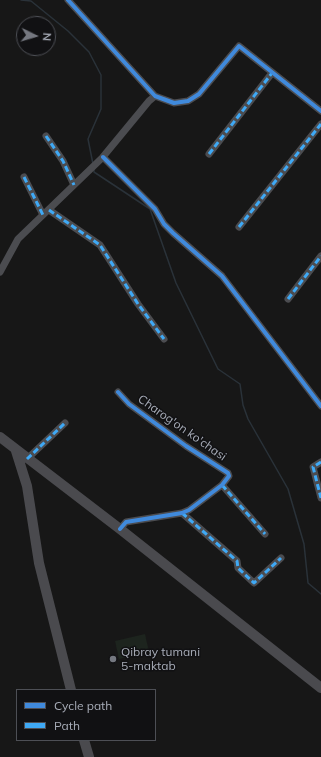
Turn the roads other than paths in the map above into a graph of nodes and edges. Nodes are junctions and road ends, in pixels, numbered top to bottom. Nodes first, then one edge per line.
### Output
1 (68, 0) edge
2 (272, 73) junction
3 (156, 96) junction
4 (321, 111) edge
5 (321, 124) edge
6 (46, 136) dead end
7 (209, 154) dead end
8 (102, 158) junction
9 (24, 177) dead end
10 (74, 185) junction
11 (46, 213) junction
12 (239, 227) dead end
13 (321, 256) edge
14 (0, 272) edge
15 (288, 299) dead end
16 (164, 339) dead end
17 (118, 392) dead end
18 (321, 406) edge
19 (65, 422) dead end
20 (0, 437) edge
21 (16, 450) junction
22 (27, 459) junction
23 (321, 462) edge
24 (40, 469) junction
25 (222, 485) junction
26 (27, 486) junction
27 (321, 498) edge
28 (182, 513) junction
29 (120, 529) junction
30 (265, 534) dead end
31 (280, 558) dead end
32 (321, 688) edge
33 (71, 689) edge
34 (84, 741) edge
35 (89, 757) edge

1 - 3 street
2 - 3 street
2 - 4 street
2 - 7 street
3 - 8 street
5 - 12 street
6 - 10 street
8 - 10 street
8 - 18 street
9 - 11 street
10 - 11 street
11 - 14 street
11 - 16 street
13 - 15 street
17 - 25 street, Charog'on ko'chasi
19 - 22 street
20 - 21 main road
21 - 22 main road
21 - 26 main road
22 - 24 main road
23 - 27 street
24 - 26 main road
24 - 29 main road
25 - 28 street
25 - 30 street
26 - 33 main road
28 - 29 street
28 - 31 street
29 - 32 main road
34 - 35 main road

